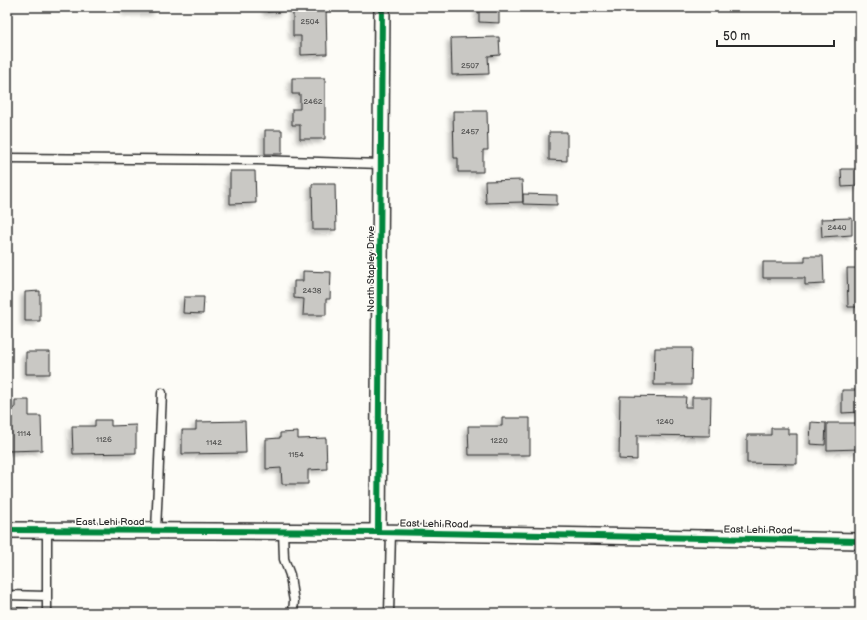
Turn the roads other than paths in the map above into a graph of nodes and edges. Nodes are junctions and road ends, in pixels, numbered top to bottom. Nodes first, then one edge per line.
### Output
1 (382, 7) edge
2 (7, 158) edge
3 (381, 164) junction
4 (162, 393) dead end
5 (7, 530) edge
6 (47, 530) junction
7 (156, 531) junction
8 (284, 531) junction
9 (385, 532) junction
10 (860, 541) edge
11 (7, 595) edge
12 (47, 596) junction
13 (47, 613) edge
14 (293, 613) edge
15 (389, 613) edge

1 - 3 street, North Stapley Drive
2 - 3 lane
3 - 9 street, North Stapley Drive
4 - 7 lane
5 - 6 street, East Lehi Road
6 - 7 street, East Lehi Road
6 - 12 lane
7 - 8 street, East Lehi Road
8 - 9 street, East Lehi Road
8 - 14 lane
9 - 10 street, East Lehi Road
9 - 15 lane
11 - 12 lane
12 - 13 lane

